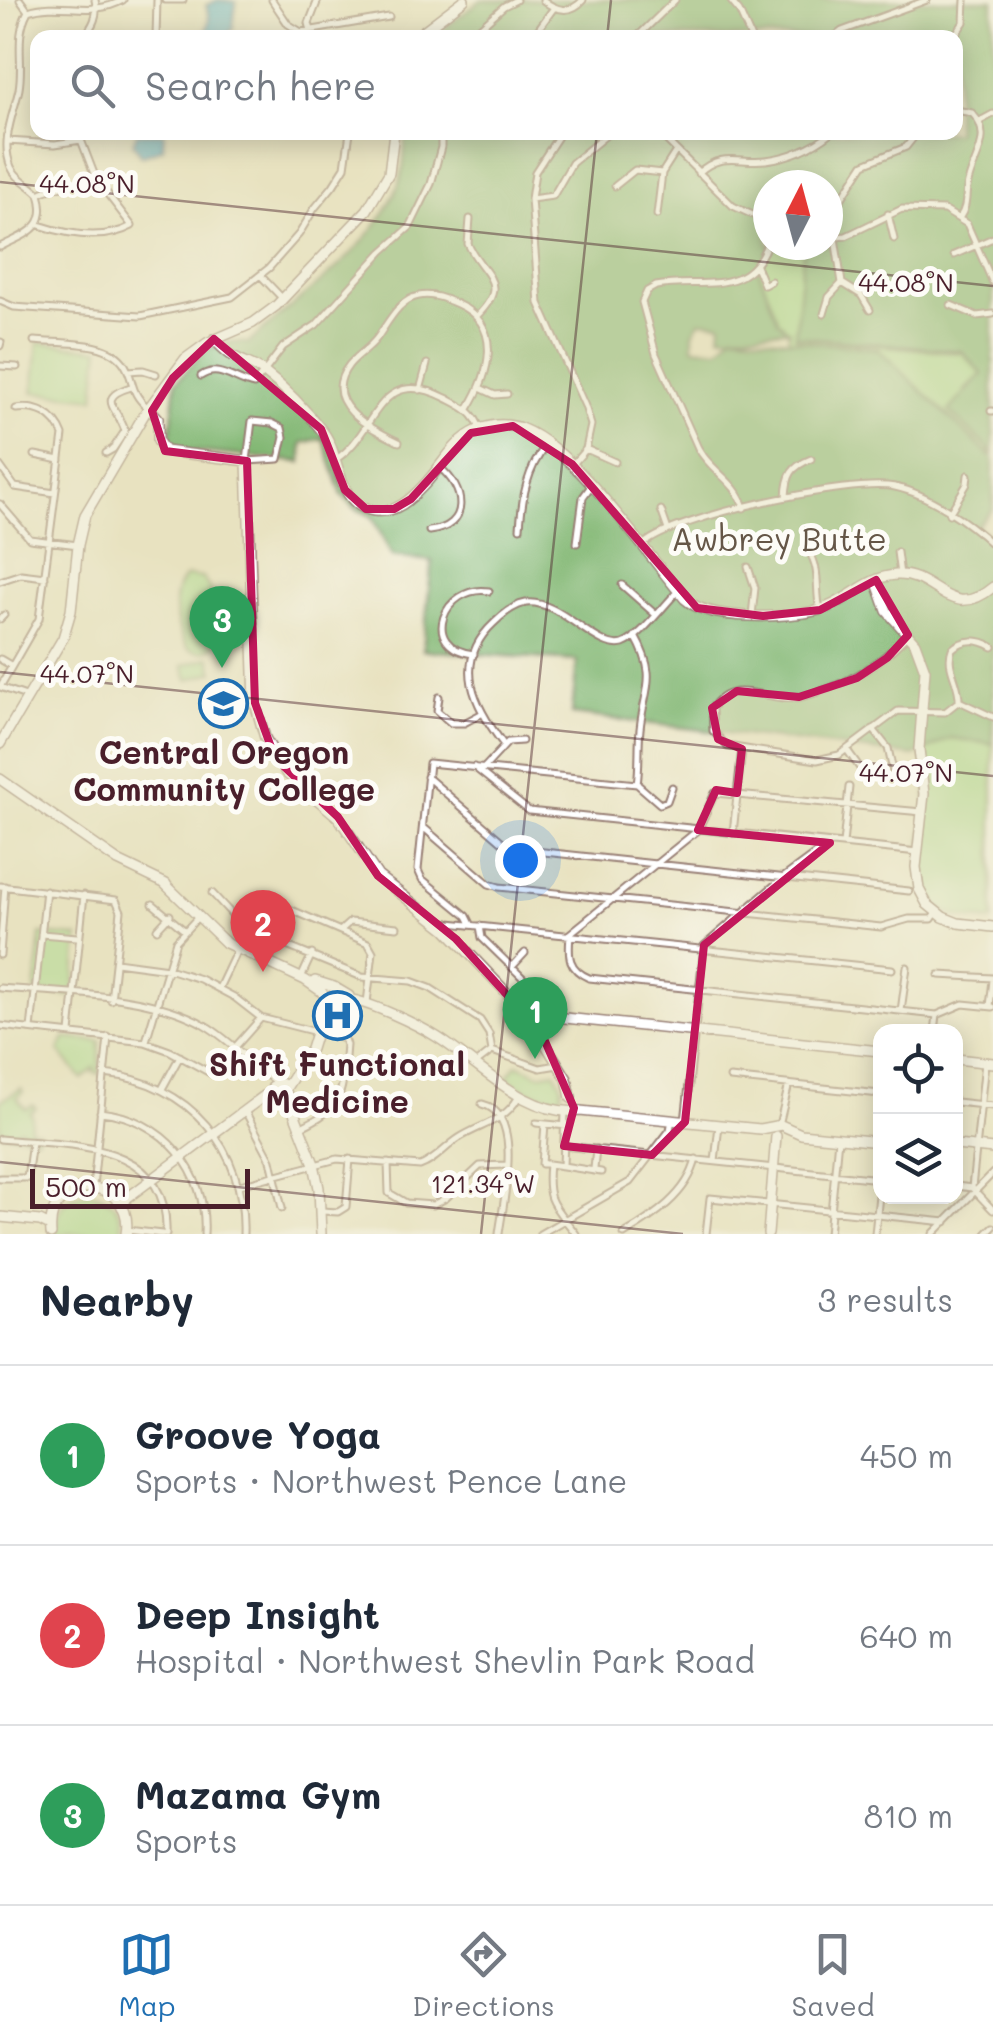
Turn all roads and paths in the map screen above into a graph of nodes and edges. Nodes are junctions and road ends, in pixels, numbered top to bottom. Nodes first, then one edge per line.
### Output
1 (20, 0) edge
2 (94, 0) edge
3 (123, 0) edge
4 (157, 0) edge
5 (164, 0) edge
6 (183, 0) edge
7 (272, 0) edge
8 (318, 0) edge
9 (462, 0) edge
10 (516, 0) edge
11 (543, 0) edge
12 (584, 0) edge
13 (675, 0) edge
14 (730, 0) edge
15 (927, 0) edge
16 (966, 0) edge
17 (554, 8) junction
18 (97, 10) junction
19 (28, 11) junction
20 (389, 17) dead end
21 (87, 30) edge
22 (155, 30) edge
23 (300, 30) edge
24 (312, 30) edge
25 (330, 30) edge
26 (423, 30) edge
27 (477, 30) edge
28 (538, 30) edge
29 (644, 30) edge
30 (747, 30) edge
31 (845, 30) edge
32 (958, 30) edge
33 (963, 111) edge
34 (993, 114) edge
35 (980, 121) junction
36 (68, 140) edge
37 (81, 140) edge
38 (349, 140) edge
39 (394, 140) edge
40 (439, 140) edge
41 (556, 140) edge
42 (600, 140) edge
43 (666, 140) edge
44 (819, 140) edge
45 (912, 140) edge
46 (7, 141) junction
47 (676, 151) junction
48 (662, 173) junction
49 (698, 173) junction
50 (96, 179) junction
51 (615, 186) dead end
52 (39, 194) junction
53 (843, 196) edge
54 (532, 199) junction
55 (888, 214) junction
56 (657, 215) dead end
57 (753, 215) edge
58 (960, 218) junction
59 (470, 219) dead end
60 (40, 225) junction
61 (843, 236) edge
62 (894, 238) dead end
63 (993, 238) edge
64 (977, 245) junction
65 (0, 246) edge
66 (954, 255) dead end
67 (759, 260) edge
68 (837, 260) edge
69 (756, 266) junction
70 (260, 275) junction
71 (771, 282) dead end
72 (993, 283) edge
73 (842, 284) junction
74 (284, 299) junction
75 (0, 301) edge
76 (950, 305) dead end
77 (870, 310) dead end
78 (824, 314) dead end
79 (993, 314) edge
80 (476, 317) junction
81 (214, 339) junction
82 (34, 341) dead end
83 (427, 364) dead end
84 (0, 366) edge
85 (17, 367) dead end
86 (128, 371) junction
87 (263, 372) junction
88 (156, 374) dead end
89 (201, 376) dead end
90 (131, 387) junction
91 (480, 388) junction
92 (420, 390) junction
93 (507, 394) dead end
94 (16, 409) dead end
95 (150, 409) junction
96 (468, 410) junction
97 (365, 425) junction
98 (480, 429) junction
99 (399, 442) dead end
100 (548, 444) junction
101 (586, 449) junction
102 (106, 452) dead end
103 (35, 455) dead end
104 (336, 459) junction
105 (811, 459) dead end
106 (60, 460) junction
107 (247, 460) junction
108 (616, 462) dead end
109 (572, 464) junction
110 (0, 466) edge
111 (439, 467) junction
112 (968, 475) dead end
113 (591, 486) junction
114 (54, 494) junction
115 (786, 497) junction
116 (0, 504) edge
117 (744, 508) junction
118 (661, 510) dead end
119 (949, 514) junction
120 (520, 528) dead end
121 (668, 530) junction
122 (429, 531) dead end
123 (50, 542) junction
124 (578, 542) dead end
125 (78, 545) junction
126 (993, 545) edge
127 (642, 546) junction
128 (809, 552) dead end
129 (897, 552) dead end
130 (748, 566) dead end
131 (900, 575) junction
132 (45, 577) junction
133 (876, 580) junction
134 (0, 581) edge
135 (622, 585) dead end
136 (993, 587) edge
137 (678, 591) junction
138 (489, 592) dead end
139 (820, 610) junction
140 (656, 614) junction
141 (752, 616) junction
142 (908, 635) junction
143 (635, 636) junction
144 (993, 647) edge
145 (474, 654) junction
146 (0, 658) edge
147 (12, 666) junction
148 (0, 687) edge
149 (439, 697) dead end
150 (28, 698) junction
151 (958, 701) junction
152 (922, 710) junction
153 (481, 714) junction
154 (993, 717) edge
155 (872, 729) junction
156 (522, 741) dead end
157 (1, 744) edge
158 (504, 745) junction
159 (742, 750) junction
160 (846, 750) junction
161 (474, 767) junction
162 (484, 768) junction
163 (860, 768) dead end
164 (893, 771) dead end
165 (427, 777) junction
166 (0, 781) edge
167 (637, 784) junction
168 (672, 787) dead end
169 (849, 787) dead end
170 (737, 793) junction
171 (848, 804) junction
172 (922, 812) junction
173 (423, 827) junction
174 (698, 830) junction
175 (733, 833) junction
176 (830, 843) junction
177 (843, 844) junction
178 (918, 852) junction
179 (653, 864) junction
180 (784, 877) junction
181 (2, 886) edge
182 (46, 890) junction
183 (909, 891) dead end
184 (212, 893) dead end
185 (84, 894) junction
186 (264, 898) dead end
187 (610, 899) junction
188 (153, 904) dead end
189 (742, 913) junction
190 (936, 913) junction
191 (170, 915) junction
192 (200, 915) junction
193 (437, 921) junction
194 (471, 925) junction
195 (480, 926) junction
196 (397, 927) dead end
197 (993, 927) edge
198 (158, 930) dead end
199 (184, 930) junction
200 (341, 930) junction
201 (41, 934) junction
202 (569, 935) junction
203 (78, 937) junction
204 (703, 949) junction
205 (237, 950) junction
206 (0, 952) edge
207 (526, 953) dead end
208 (312, 954) junction
209 (116, 962) junction
210 (512, 967) junction
211 (907, 967) dead end
212 (168, 969) junction
213 (892, 969) dead end
214 (939, 974) dead end
215 (302, 976) junction
216 (524, 979) dead end
217 (993, 979) edge
218 (371, 980) junction
219 (0, 988) edge
220 (219, 988) junction
221 (698, 990) junction
222 (35, 992) junction
223 (74, 996) junction
224 (331, 996) junction
225 (111, 1000) junction
226 (367, 1003) junction
227 (155, 1005) junction
228 (992, 1006) edge
229 (901, 1011) junction
230 (527, 1014) junction
231 (937, 1015) junction
232 (262, 1018) junction
233 (936, 1024) edge
234 (0, 1026) edge
235 (318, 1027) junction
236 (31, 1030) junction
237 (70, 1032) junction
238 (694, 1032) junction
239 (108, 1037) junction
240 (146, 1042) junction
241 (236, 1046) junction
242 (873, 1050) edge
243 (492, 1051) junction
244 (180, 1056) junction
245 (963, 1060) edge
246 (989, 1063) edge
247 (475, 1064) junction
248 (558, 1064) junction
249 (104, 1074) junction
250 (212, 1074) dead end
251 (730, 1078) dead end
252 (789, 1084) junction
253 (162, 1089) junction
254 (279, 1090) junction
255 (873, 1093) edge
256 (520, 1095) junction
257 (963, 1103) edge
258 (482, 1104) dead end
259 (980, 1105) junction
260 (569, 1106) junction
261 (993, 1106) edge
262 (247, 1110) junction
263 (100, 1112) junction
264 (501, 1118) junction
265 (672, 1120) junction
266 (685, 1122) junction
267 (536, 1123) dead end
268 (544, 1124) junction
269 (718, 1125) junction
270 (566, 1126) junction
271 (301, 1127) junction
272 (781, 1132) junction
273 (214, 1134) junction
274 (838, 1138) junction
275 (0, 1139) edge
276 (873, 1140) edge
277 (32, 1142) junction
278 (564, 1146) junction
279 (963, 1146) edge
280 (976, 1147) junction
281 (97, 1149) junction
282 (596, 1149) junction
283 (993, 1149) edge
284 (652, 1154) junction
285 (182, 1157) junction
286 (350, 1160) junction
287 (696, 1160) junction
288 (714, 1161) junction
289 (314, 1164) junction
290 (388, 1164) junction
291 (545, 1164) junction
292 (506, 1165) junction
293 (533, 1165) dead end
294 (563, 1166) junction
295 (775, 1167) junction
296 (993, 1173) edge
297 (835, 1174) junction
298 (276, 1176) junction
299 (0, 1178) edge
300 (151, 1180) junction
301 (873, 1181) edge
302 (240, 1186) junction
303 (93, 1187) junction
304 (963, 1188) edge
305 (973, 1190) junction
306 (122, 1202) junction
307 (771, 1203) junction
308 (878, 1204) edge
309 (282, 1208) dead end
310 (831, 1209) junction
311 (993, 1210) edge
312 (322, 1211) junction
313 (877, 1214) junction
314 (0, 1217) edge
315 (565, 1220) junction
316 (946, 1222) junction
317 (48, 1225) edge
318 (993, 1227) edge
319 (127, 1232) edge
320 (164, 1234) edge
321 (204, 1234) edge
322 (243, 1234) edge
323 (322, 1234) edge
324 (500, 1234) edge
325 (540, 1234) edge
326 (576, 1234) edge
327 (624, 1234) edge
328 (706, 1234) edge
329 (768, 1234) edge
330 (829, 1234) edge
331 (875, 1234) edge
332 (933, 1234) edge
333 (986, 1234) edge

1 - 19 street
2 - 18 street
3 - 18 street
4 - 22 street
5 - 6 street
7 - 23 street
8 - 24 street
9 - 26 street
10 - 27 street
11 - 17 street
12 - 17 street
13 - 29 street
14 - 30 street
15 - 31 street
16 - 32 street
17 - 28 street
18 - 19 street
18 - 21 street
19 - 46 street
20 - 25 street
33 - 35 street
34 - 35 street
35 - 58 street
36 - 46 street
37 - 50 street
38 - 70 street
39 - 74 street
40 - 87 street
41 - 54 street
42 - 54 street
43 - 47 street
44 - 49 street
45 - 53 street
46 - 52 street
47 - 48 street
47 - 49 street
48 - 51 street
48 - 56 street
49 - 57 street
50 - 52 street
50 - 60 street
52 - 60 street
54 - 101 street
55 - 58 street
55 - 61 street
55 - 62 street
58 - 64 street
59 - 80 street
60 - 65 street
63 - 64 street
64 - 66 street
64 - 72 street
67 - 69 street
68 - 73 street
69 - 71 street
69 - 117 street
70 - 74 street
70 - 75 street
73 - 77 street
73 - 78 street
74 - 81 street
76 - 79 street
80 - 91 street
80 - 97 street
81 - 87 street
81 - 95 street
82 - 86 street
83 - 92 street
84 - 85 street
86 - 88 street
86 - 90 street
87 - 89 street
87 - 104 street
90 - 95 street
90 - 102 street
91 - 93 street
91 - 96 street
92 - 96 street
92 - 97 street
94 - 106 street
95 - 107 street
95 - 125 street
96 - 98 street
97 - 99 street
97 - 104 street
98 - 100 street
98 - 111 street
100 - 109 street
100 - 120 street
101 - 108 street
101 - 109 street
103 - 106 street
104 - 111 street
105 - 115 street
106 - 114 street
107 - 107 street
107 - 193 street
109 - 113 street
110 - 114 street
111 - 122 street
112 - 119 street
113 - 124 street
113 - 127 street
114 - 123 street
115 - 117 street
115 - 119 street
116 - 123 street
117 - 121 street
118 - 121 street
119 - 126 street
121 - 127 street
123 - 125 street
123 - 132 street
125 - 150 street
127 - 137 street
128 - 139 street
129 - 131 street
130 - 141 street
131 - 133 street
131 - 136 street
132 - 134 street
132 - 147 street
133 - 139 street
133 - 142 street
135 - 140 street
137 - 140 street
137 - 141 street
138 - 145 street
139 - 141 street
140 - 143 street
142 - 152 street
142 - 159 street
143 - 145 street
143 - 167 street
144 - 151 street
145 - 153 street
146 - 147 street
147 - 148 street
148 - 150 street
149 - 153 street
150 - 157 street
151 - 152 street
151 - 154 street
152 - 155 street
152 - 172 street
153 - 158 street
155 - 160 street
155 - 164 street
156 - 158 street
158 - 162 street
159 - 160 street
159 - 170 street
160 - 163 street
161 - 162 street
161 - 165 street
161 - 174 street
162 - 167 street
165 - 173 street
165 - 179 street
166 - 192 street
167 - 168 street
169 - 171 street
170 - 171 street
170 - 174 street
170 - 175 street
171 - 172 street
171 - 177 street
172 - 178 street
173 - 187 street
173 - 194 street
174 - 175 street
174 - 179 street
175 - 176 street
176 - 177 street
176 - 180 street
177 - 178 street
178 - 190 street
179 - 180 street
179 - 187 street
180 - 183 street
180 - 189 street
181 - 182 street
181 - 206 street
182 - 185 street
182 - 201 street
184 - 208 street
185 - 203 street
185 - 209 street
186 - 200 street
187 - 189 street
187 - 202 street
188 - 191 street
189 - 190 street
189 - 204 street
190 - 197 street
191 - 198 street
191 - 199 street
192 - 199 street
192 - 205 street
192 - 215 street
193 - 194 street
193 - 230 street
194 - 195 street
195 - 202 street
195 - 210 street
196 - 200 street
199 - 212 street
200 - 218 street
201 - 203 street
201 - 222 street
202 - 204 street
202 - 221 street
203 - 223 street
204 - 213 street
204 - 221 street
205 - 215 street
205 - 220 street
207 - 210 street
208 - 215 street
208 - 218 street
209 - 212 street
209 - 225 street
210 - 216 street
211 - 229 street
212 - 220 street
212 - 227 street
214 - 217 street
215 - 224 street
217 - 228 street
218 - 226 street
218 - 243 street
219 - 222 street
220 - 232 street
221 - 229 street
221 - 238 street
222 - 223 street
222 - 236 street
223 - 225 street
223 - 237 street
224 - 226 street
224 - 235 street
225 - 227 street
226 - 247 street
227 - 240 street
227 - 241 street
228 - 231 street
229 - 231 street
230 - 238 street
230 - 248 street
231 - 233 street
232 - 235 street
232 - 241 street
234 - 236 street
235 - 254 street
235 - 271 street
236 - 237 street
237 - 239 street
238 - 242 street
238 - 266 street
239 - 240 street
239 - 249 street
240 - 244 street
241 - 254 street
243 - 247 street
243 - 248 street
244 - 250 street
244 - 253 street
245 - 246 street
246 - 259 street
247 - 256 street
248 - 260 street
249 - 253 street
249 - 263 street
251 - 252 street
252 - 255 street
252 - 272 street
253 - 273 street
254 - 262 street
254 - 271 street
256 - 260 street
256 - 264 street
257 - 259 street
258 - 264 street
259 - 261 street
259 - 280 street
260 - 265 street
260 - 270 street
262 - 273 street
262 - 298 street
263 - 281 street
263 - 285 street
264 - 290 street
264 - 292 street
265 - 266 street
265 - 284 street
266 - 269 street
267 - 268 street
268 - 270 street
268 - 291 street
269 - 272 street
269 - 288 street
270 - 278 street
271 - 289 street
272 - 274 street
272 - 295 street
273 - 285 street
273 - 302 street
274 - 276 street
274 - 297 street
275 - 277 street
277 - 281 street
277 - 299 street
278 - 282 street
278 - 294 street
279 - 280 street
280 - 283 street
280 - 305 street
281 - 300 street
281 - 303 street
282 - 284 street
282 - 294 street
284 - 287 street
284 - 315 street
285 - 300 street
285 - 321 street
286 - 289 street
286 - 290 street
286 - 312 street
287 - 288 street
287 - 327 street
288 - 295 street
289 - 298 street
289 - 312 street
290 - 292 street
291 - 293 street
291 - 294 street
291 - 315 street
292 - 324 street
295 - 297 street
295 - 307 street
296 - 305 street
297 - 301 street
297 - 310 street
298 - 302 street
298 - 309 street
300 - 306 street
300 - 320 street
302 - 322 street
303 - 306 street
303 - 317 street
304 - 305 street
305 - 311 street
305 - 316 street
306 - 319 street
307 - 310 street
307 - 328 street
307 - 329 street
308 - 313 street
310 - 313 street
310 - 330 street
312 - 323 street
313 - 316 street
313 - 331 street
314 - 317 street
315 - 325 street
315 - 326 street
316 - 332 street
318 - 333 street
319 - 320 street

